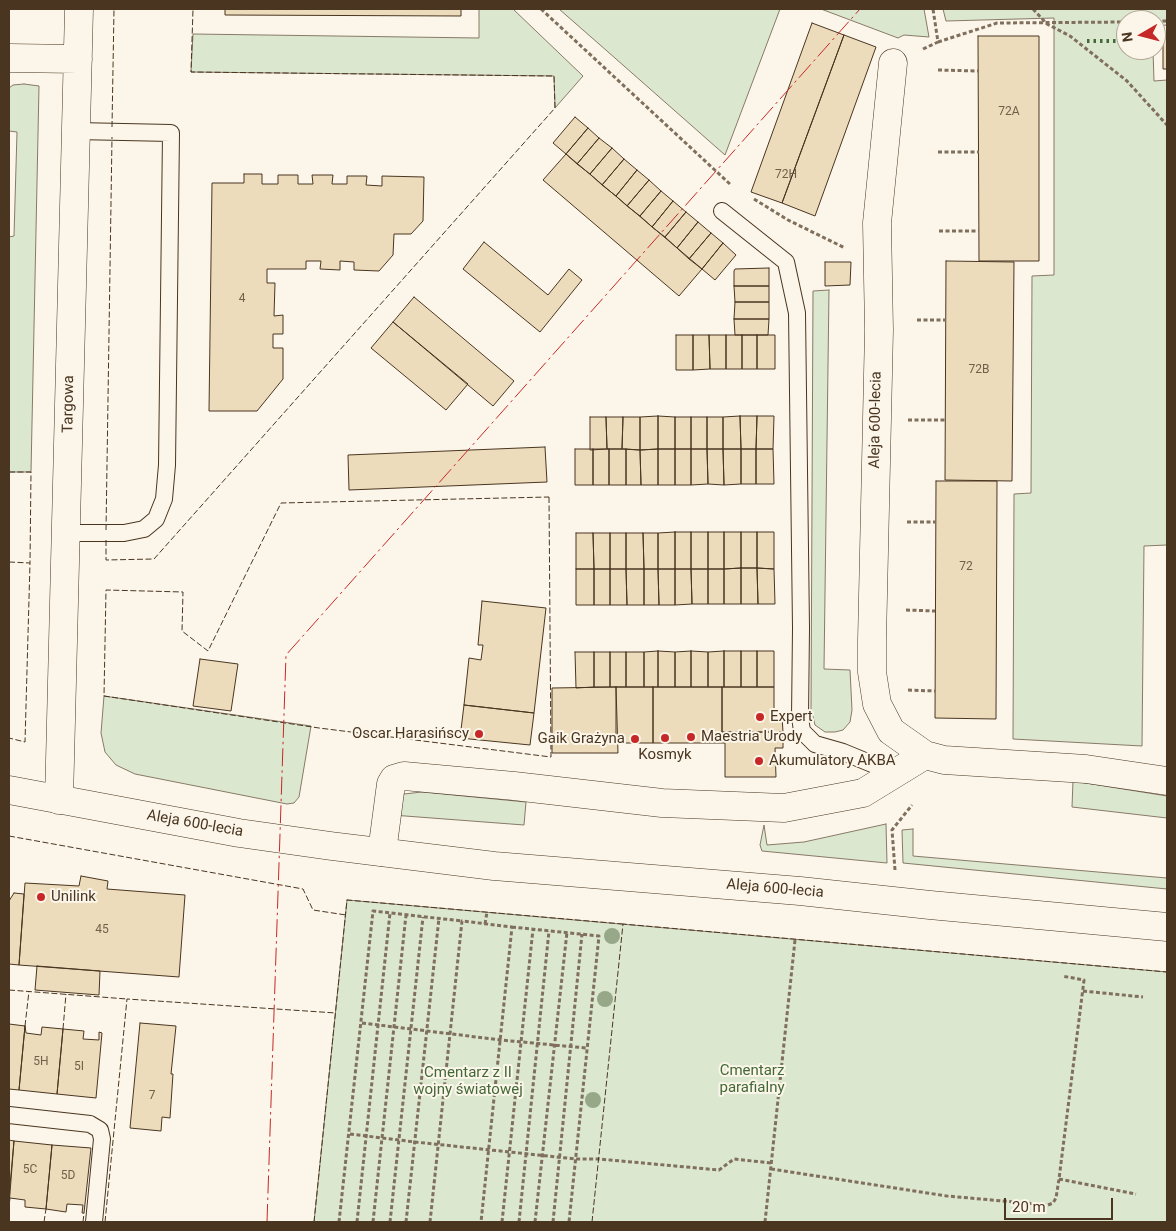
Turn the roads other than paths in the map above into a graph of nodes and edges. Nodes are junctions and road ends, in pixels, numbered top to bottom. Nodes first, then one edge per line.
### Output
1 (79, 9) edge
2 (9, 58) edge
3 (78, 59) junction
4 (893, 63) road end
5 (76, 132) junction
6 (722, 211) dead end
7 (66, 533) junction
8 (925, 755) junction
9 (894, 773) junction
10 (1167, 781) edge
11 (9, 790) edge
12 (59, 800) junction
13 (382, 852) junction
14 (1167, 927) edge
15 (9, 1115) edge
16 (94, 1222) edge

1 - 3 street, Targowa
2 - 3 street
3 - 5 street, Targowa
4 - 8 street, Aleja 600-lecia
5 - 7 street, Targowa
5 - 7 lane
6 - 9 lane
7 - 12 street, Targowa
8 - 9 street
8 - 10 street, Aleja 600-lecia
9 - 13 street
11 - 12 street, Aleja 600-lecia
12 - 13 street, Aleja 600-lecia
13 - 14 street, Aleja 600-lecia
15 - 16 lane

